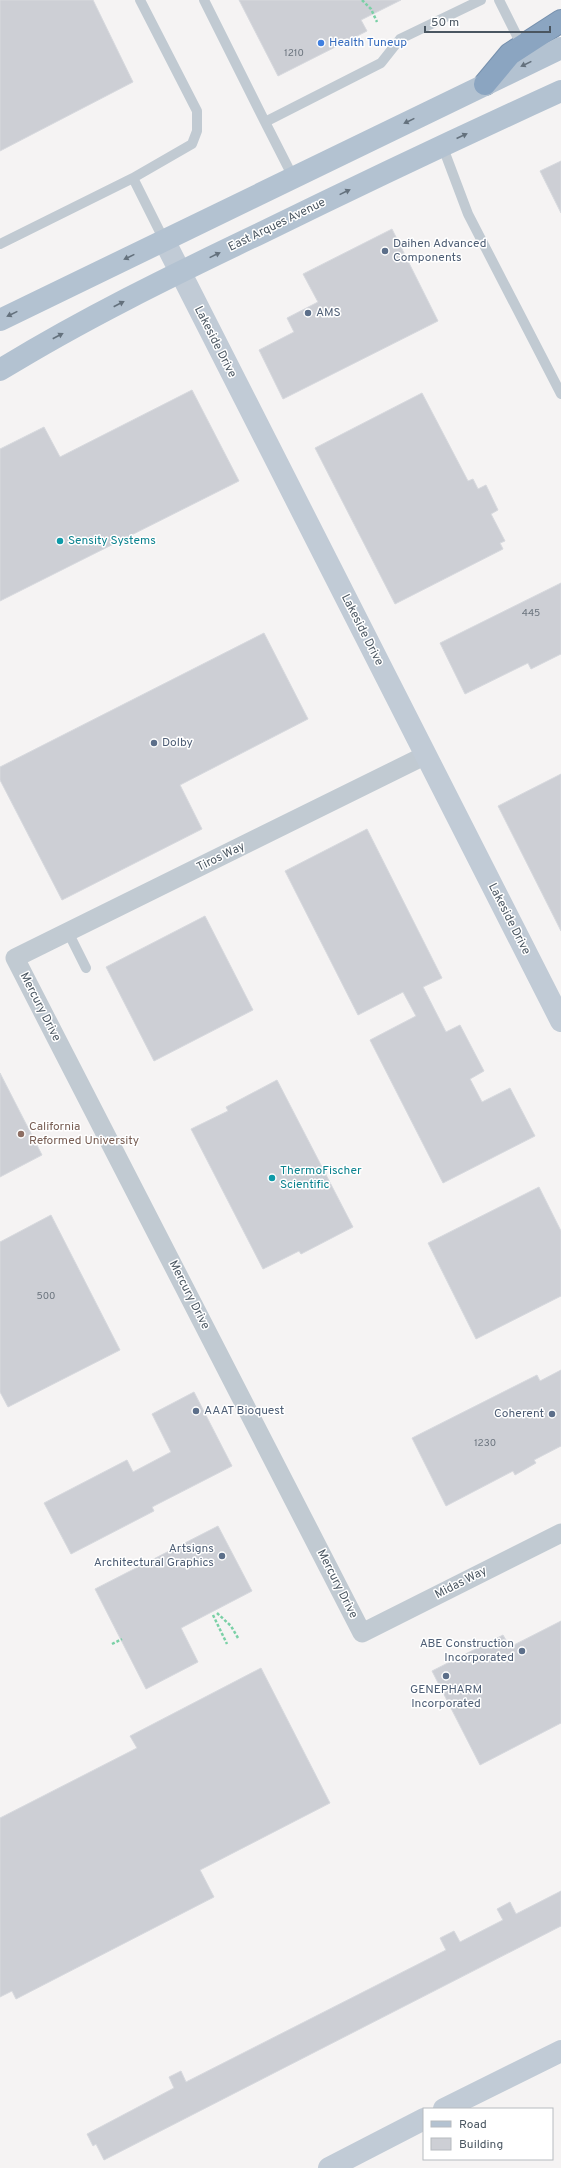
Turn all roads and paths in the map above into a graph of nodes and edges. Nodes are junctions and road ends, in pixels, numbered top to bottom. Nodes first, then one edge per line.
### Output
1 (140, 0) edge
2 (204, 0) edge
3 (362, 0) edge
4 (481, 0) edge
5 (500, 0) edge
6 (377, 22) dead end
7 (561, 22) edge
8 (522, 46) junction
9 (561, 48) edge
10 (486, 84) junction
11 (561, 91) edge
12 (265, 122) junction
13 (442, 146) junction
14 (293, 177) junction
15 (133, 178) junction
16 (164, 240) junction
17 (0, 244) edge
18 (180, 272) junction
19 (0, 320) edge
20 (0, 370) edge
21 (561, 394) edge
22 (426, 755) junction
23 (68, 932) junction
24 (15, 958) joint
25 (86, 968) dead end
26 (561, 1021) edge
27 (561, 1533) edge
28 (217, 1613) dead end
29 (213, 1615) dead end
30 (362, 1633) joint
31 (238, 1638) dead end
32 (122, 1639) dead end
33 (112, 1644) dead end
34 (227, 1644) dead end
35 (561, 2051) edge
36 (446, 2108) edge
37 (423, 2121) edge
38 (329, 2168) edge

1 - 15 lane
2 - 12 lane
3 - 6 path
4 - 12 lane
5 - 8 lane
7 - 8 highway
8 - 10 highway
9 -> 10 main road
10 -> 14 main road
13 -> 11 main road, East Arques Avenue
12 - 14 lane
18 -> 13 main road, East Arques Avenue
13 - 21 lane
14 - 16 main road
15 - 16 lane
15 - 17 lane
16 - 18 street, Lakeside Drive
16 -> 19 main road
20 -> 18 main road, East Arques Avenue
18 - 22 street, Lakeside Drive
22 - 23 street, Tiros Way
22 - 26 street, Lakeside Drive
23 - 24 street, Tiros Way
23 - 25 lane
24 - 30 street, Mercury Drive
27 - 30 street, Midas Way
28 - 31 path
29 - 34 path
32 - 33 path
35 - 36 street
37 - 38 street

